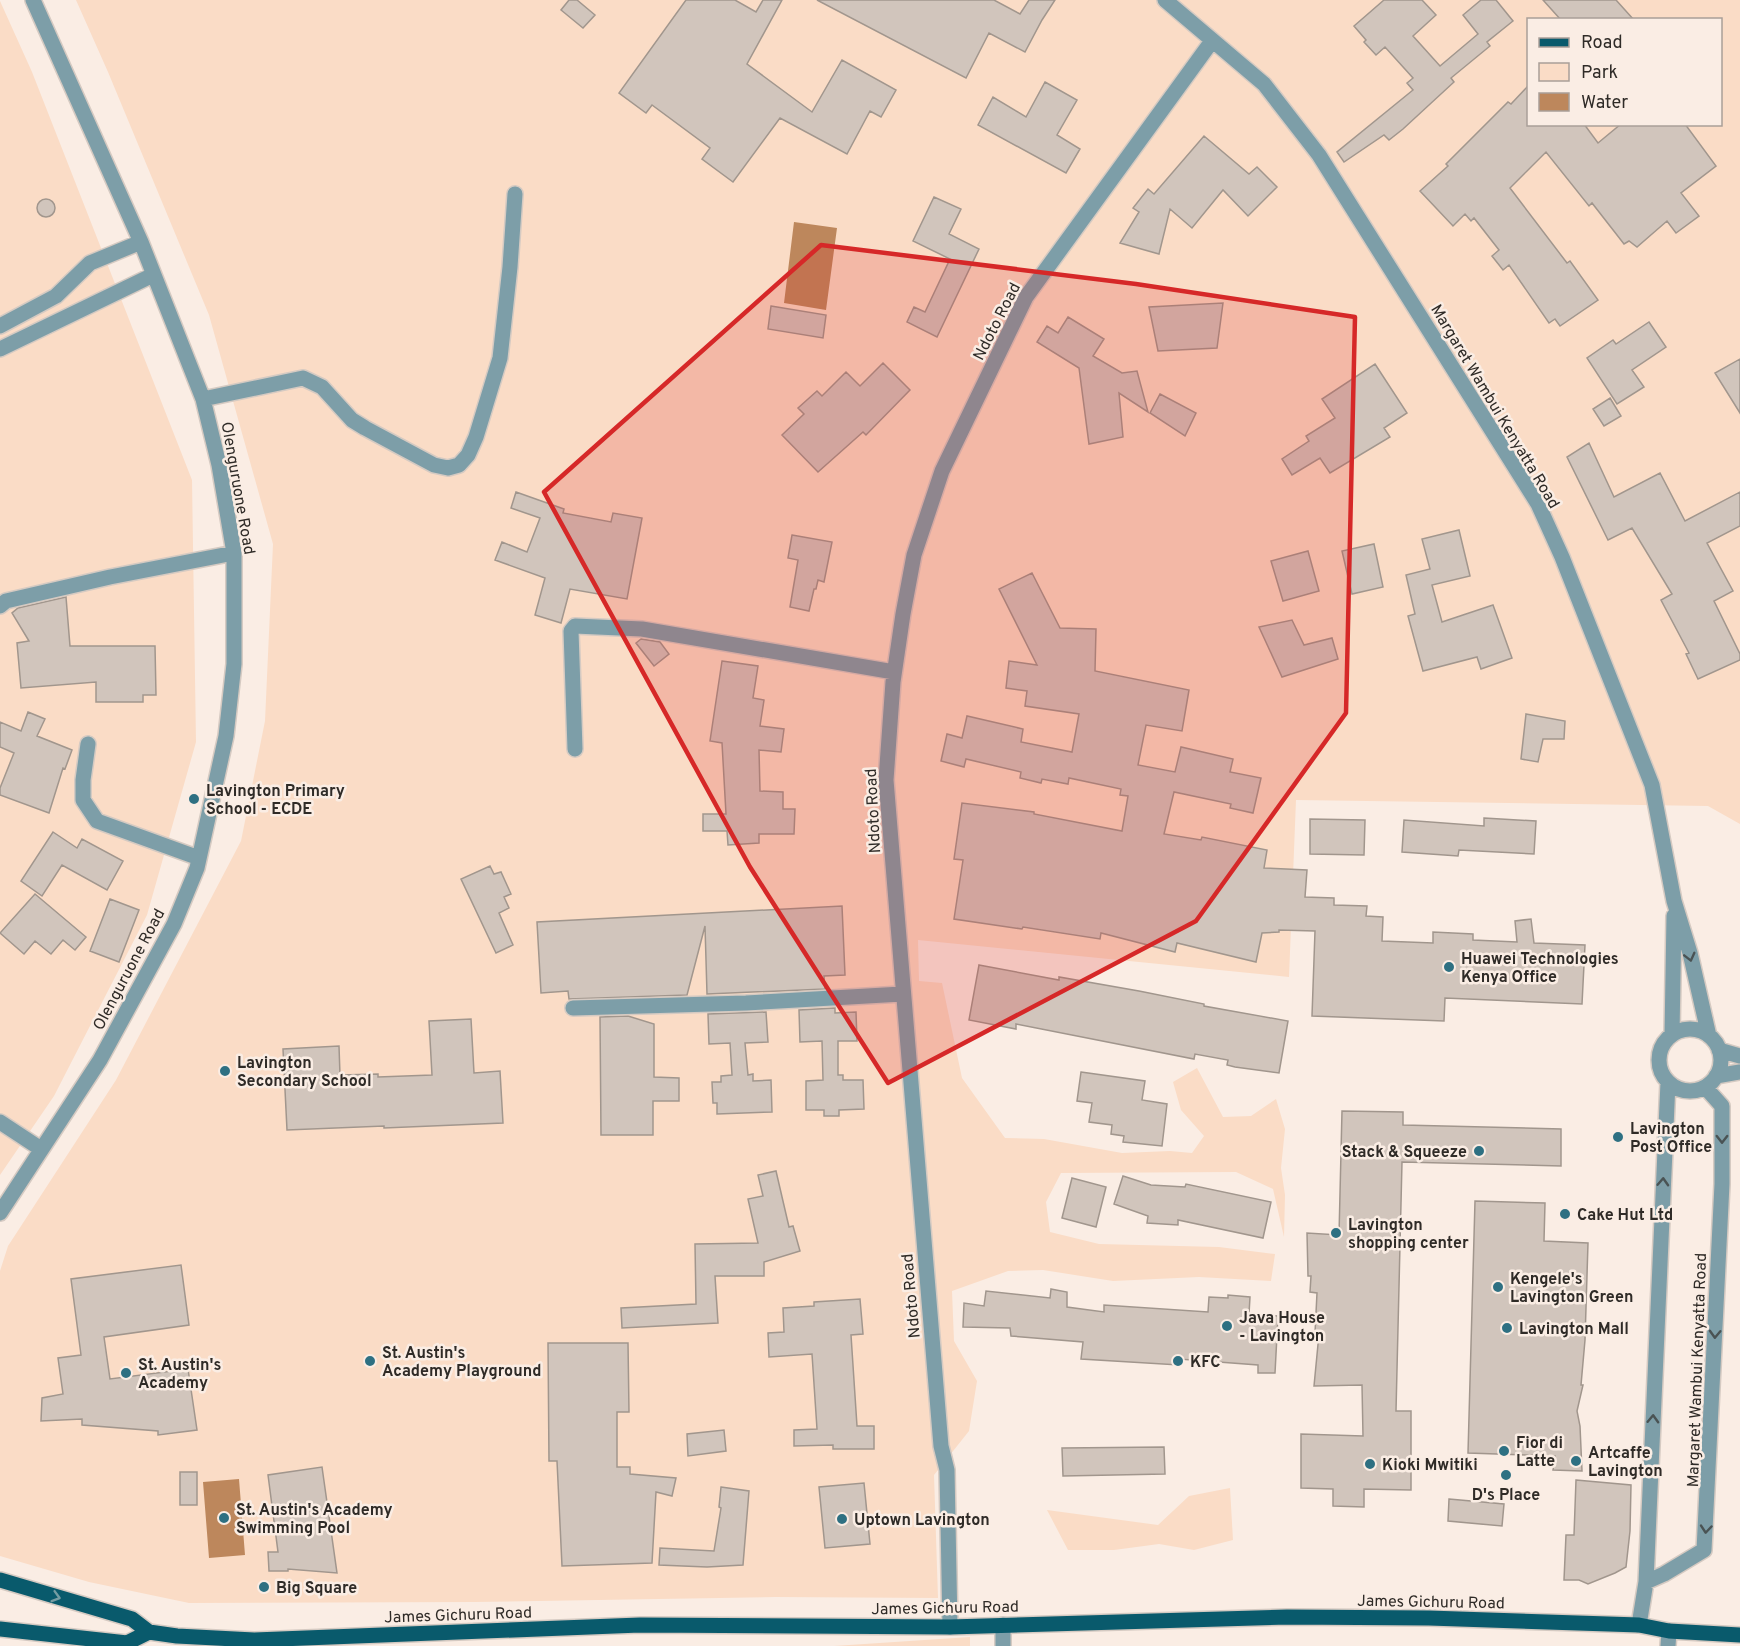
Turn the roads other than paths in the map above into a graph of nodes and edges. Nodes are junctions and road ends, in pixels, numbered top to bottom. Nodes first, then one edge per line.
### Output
1 (33, 0) edge
2 (1165, 0) edge
3 (1212, 41) junction
4 (515, 194) dead end
5 (141, 242) junction
6 (153, 275) junction
7 (0, 326) edge
8 (0, 349) edge
9 (203, 399) junction
10 (234, 553) junction
11 (0, 606) edge
12 (894, 672) junction
13 (88, 744) dead end
14 (575, 749) dead end
15 (199, 858) junction
16 (1674, 901) junction
17 (902, 994) junction
18 (573, 1008) dead end
19 (1672, 1035) junction
20 (1709, 1036) junction
21 (1719, 1050) junction
22 (1740, 1056) edge
23 (1740, 1072) edge
24 (1716, 1076) junction
25 (1668, 1082) junction
26 (1705, 1087) junction
27 (0, 1122) edge
28 (41, 1149) junction
29 (0, 1213) edge
30 (0, 1580) edge
31 (1646, 1582) junction
32 (1003, 1625) junction
33 (1639, 1625) junction
34 (950, 1627) junction
35 (0, 1629) edge
36 (149, 1632) junction
37 (1740, 1635) edge
38 (1668, 1638) edge
39 (1003, 1646) edge

1 - 5 street, Olenguruone Road
2 - 3 street, Margaret Wambui Kenyatta Road
3 - 12 street, Ndoto Road
3 - 16 street, Margaret Wambui Kenyatta Road
4 - 9 street
5 - 6 street, Olenguruone Road
5 - 7 street
6 - 8 street
6 - 9 street, Olenguruone Road
9 - 10 street, Olenguruone Road
10 - 11 street
10 - 15 street, Olenguruone Road
12 - 14 street
12 - 17 street, Ndoto Road
13 - 15 street
15 - 28 street, Olenguruone Road
16 - 19 street, Margaret Wambui Kenyatta Road
16 -> 20 street, Margaret Wambui Kenyatta Road
17 - 18 street
17 - 34 street, Ndoto Road
19 - 20 street
19 - 25 street
20 - 21 street
21 - 22 street
21 - 24 street
23 - 24 street
24 - 26 street
25 - 26 street
31 -> 25 street
26 -> 31 street, Margaret Wambui Kenyatta Road
27 - 28 street
28 - 29 street, Olenguruone Road
30 -> 36 main road, James Gichuru Road
31 - 33 street
32 - 33 main road, James Gichuru Road
32 - 34 main road, James Gichuru Road
32 - 39 street
33 - 38 main road, James Gichuru Road
34 - 36 main road, James Gichuru Road
35 - 36 main road, James Gichuru Road
37 - 38 main road, James Gichuru Road

